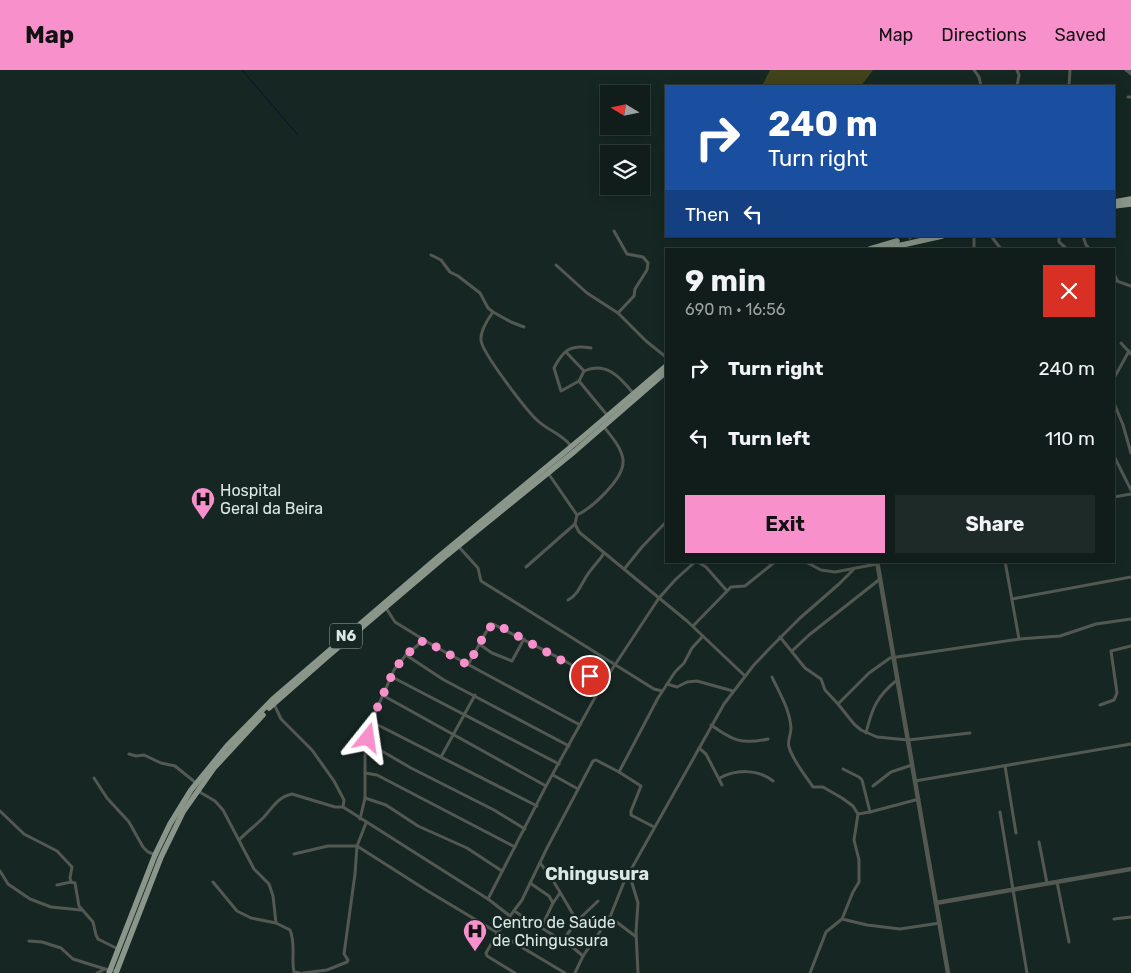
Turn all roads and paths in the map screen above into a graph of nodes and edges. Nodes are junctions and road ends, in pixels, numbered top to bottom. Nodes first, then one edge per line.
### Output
1 (974, 70) edge
2 (1016, 70) edge
3 (1070, 70) edge
4 (1128, 70) edge
5 (1131, 73) edge
6 (981, 85) edge
7 (1017, 85) edge
8 (1069, 85) edge
9 (1131, 200) edge
10 (1115, 202) edge
11 (1131, 204) edge
12 (1115, 206) edge
13 (614, 231) dead end
14 (910, 237) edge
15 (938, 237) edge
16 (992, 237) edge
17 (1059, 237) edge
18 (1083, 237) edge
19 (873, 248) edge
20 (888, 248) edge
21 (1000, 248) edge
22 (1066, 248) edge
23 (1089, 248) edge
24 (431, 255) dead end
25 (556, 265) dead end
26 (1116, 281) edge
27 (1131, 286) edge
28 (493, 312) junction
29 (618, 313) junction
30 (524, 327) dead end
31 (1121, 343) dead end
32 (591, 348) dead end
33 (566, 352) junction
34 (1130, 352) edge
35 (665, 356) edge
36 (665, 367) edge
37 (584, 371) junction
38 (665, 373) edge
39 (1115, 376) edge
40 (579, 381) junction
41 (633, 394) junction
42 (1115, 405) edge
43 (607, 415) junction
44 (604, 427) junction
45 (571, 447) junction
46 (1131, 452) edge
47 (1115, 458) edge
48 (548, 473) junction
49 (1131, 490) edge
50 (1131, 494) edge
51 (1115, 498) edge
52 (577, 515) junction
53 (665, 523) edge
54 (574, 524) junction
55 (458, 546) junction
56 (604, 553) junction
57 (694, 563) edge
58 (699, 563) edge
59 (774, 563) edge
60 (809, 563) edge
61 (877, 563) edge
62 (1005, 563) edge
63 (526, 567) dead end
64 (625, 568) junction
65 (853, 570) junction
66 (1131, 577) edge
67 (880, 579) junction
68 (727, 591) junction
69 (659, 598) junction
70 (1012, 599) junction
71 (568, 600) dead end
72 (386, 608) junction
73 (1131, 619) edge
74 (693, 626) junction
75 (703, 636) junction
76 (780, 638) junction
77 (524, 639) junction
78 (424, 640) junction
79 (1019, 640) junction
80 (479, 644) junction
81 (1131, 646) edge
82 (792, 651) junction
83 (406, 655) junction
84 (894, 657) junction
85 (468, 665) junction
86 (615, 665) junction
87 (745, 676) junction
88 (392, 677) junction
89 (772, 677) dead end
90 (898, 680) junction
91 (603, 683) junction
92 (667, 684) junction
93 (654, 690) junction
94 (662, 691) junction
95 (734, 691) junction
96 (475, 695) junction
97 (384, 696) junction
98 (658, 698) junction
99 (274, 704) junction
100 (838, 704) junction
101 (1100, 705) dead end
102 (464, 715) junction
103 (372, 722) junction
104 (580, 725) junction
105 (711, 725) junction
106 (866, 732) junction
107 (970, 733) dead end
108 (453, 735) junction
109 (768, 739) dead end
110 (908, 740) junction
111 (368, 743) junction
112 (1131, 744) edge
113 (569, 746) junction
114 (699, 748) junction
115 (130, 754) dead end
116 (441, 757) junction
117 (559, 764) junction
118 (912, 765) junction
119 (1005, 766) junction
120 (844, 769) dead end
121 (620, 772) junction
122 (366, 773) junction
123 (553, 775) junction
124 (94, 778) dead end
125 (720, 778) junction
126 (773, 780) dead end
127 (915, 782) junction
128 (196, 783) junction
129 (722, 785) dead end
130 (546, 786) junction
131 (873, 786) dead end
132 (578, 789) junction
133 (198, 790) junction
134 (365, 798) junction
135 (918, 799) junction
136 (537, 806) junction
137 (343, 807) junction
138 (0, 811) edge
139 (870, 812) junction
140 (1000, 812) dead end
141 (858, 814) junction
142 (360, 819) junction
143 (366, 823) junction
144 (654, 827) junction
145 (525, 829) junction
146 (1016, 833) dead end
147 (240, 839) junction
148 (1039, 842) dead end
149 (357, 846) junction
150 (514, 847) junction
151 (294, 854) dead end
152 (158, 856) junction
153 (540, 863) junction
154 (1131, 869) edge
155 (0, 871) edge
156 (502, 871) junction
157 (629, 873) junction
158 (1056, 881) junction
159 (71, 882) junction
160 (213, 882) dead end
161 (530, 883) junction
162 (1047, 883) junction
163 (57, 885) dead end
164 (1013, 889) junction
165 (560, 893) junction
166 (488, 899) junction
167 (598, 901) dead end
168 (553, 903) junction
169 (936, 903) junction
170 (82, 910) junction
171 (514, 911) junction
172 (510, 916) junction
173 (610, 917) junction
174 (1131, 917) edge
175 (842, 919) junction
176 (1114, 920) dead end
177 (576, 922) junction
178 (276, 923) junction
179 (940, 923) junction
180 (541, 928) junction
181 (498, 932) junction
182 (636, 937) junction
183 (562, 940) junction
184 (29, 941) dead end
185 (1069, 942) dead end
186 (118, 949) junction
187 (583, 956) junction
188 (111, 971) edge
189 (97, 973) edge
190 (302, 973) edge
191 (515, 973) edge
192 (565, 973) edge
193 (575, 973) edge
194 (638, 973) edge
195 (810, 973) edge
196 (948, 973) edge
197 (1028, 973) edge

1 - 6 street
2 - 7 street
3 - 8 street
4 - 5 street
9 - 10 highway
11 - 12 highway
13 - 29 street
14 - 19 highway
15 - 20 highway
16 - 21 street
17 - 22 street
18 - 23 street
24 - 28 street
25 - 29 street
26 - 27 street
28 - 30 street
28 - 45 street
29 - 35 street
31 - 34 street
32 - 33 street
33 - 37 street
33 - 40 street
34 - 39 street
36 - 41 highway, N6
37 - 40 street
37 - 41 street
38 - 44 highway, N6
40 - 43 street
41 - 43 highway, N6
42 - 46 street
43 - 45 highway, N6
44 - 48 highway, N6
44 - 52 street
45 - 128 highway, N6
47 - 49 street
48 - 52 street
48 - 55 highway, N6
50 - 51 street
52 - 54 street
53 - 64 street
54 - 56 street
54 - 63 street
55 - 72 highway, N6
55 - 86 street
56 - 64 street
56 - 71 street
57 - 69 street
58 - 68 street
59 - 68 street
60 - 65 street
61 - 65 street
61 - 67 street
62 - 70 street
64 - 69 street
65 - 76 street
66 - 70 street
67 - 82 street
67 - 84 street
68 - 74 street
69 - 74 street
69 - 86 street
70 - 79 street
72 - 78 street
72 - 99 highway, N6
73 - 79 street
74 - 75 street
75 - 87 street
75 - 92 street
76 - 82 street
76 - 87 street
77 - 80 street
77 - 80 street
77 - 91 street
78 - 83 street
78 - 85 street
79 - 84 street
80 - 85 street
81 - 101 street
82 - 100 street
83 - 88 street
83 - 96 street
84 - 90 street
84 - 100 street
85 - 104 street
86 - 91 street
86 - 93 street
87 - 95 street
88 - 97 street
88 - 102 street
89 - 141 street
90 - 106 street
90 - 110 street
91 - 104 street
92 - 94 street
92 - 95 street
93 - 94 street
93 - 98 street
94 - 98 street
95 - 105 street
96 - 102 street
96 - 113 street
97 - 103 street
97 - 108 street
98 - 121 street
99 - 133 highway, N6
99 - 137 street
100 - 106 street
102 - 108 street
102 - 117 street
103 - 111 street
103 - 116 street
104 - 113 street
105 - 109 street
105 - 114 street
106 - 110 street
107 - 110 street
108 - 116 street
108 - 130 street
110 - 118 street
111 - 122 street
111 - 145 street
112 - 119 street
113 - 117 street
114 - 125 street
114 - 144 street
115 - 128 street
116 - 136 street
117 - 123 street
118 - 127 street
118 - 131 street
119 - 127 street
119 - 146 street
120 - 139 street
121 - 132 street
121 - 144 street
122 - 134 street
122 - 150 street
123 - 130 street
123 - 132 street
124 - 152 street
125 - 126 street
125 - 129 street
127 - 135 street
128 - 152 highway, N6
130 - 136 street
132 - 153 street
133 - 147 street
133 - 152 highway, N6
134 - 142 street
134 - 156 street
135 - 139 street
135 - 169 street
136 - 145 street
137 - 142 street
137 - 147 street
138 - 159 street
139 - 141 street
140 - 164 street
141 - 175 street
142 - 143 street
143 - 149 street
143 - 166 street
144 - 157 street
145 - 150 street
147 - 178 street
148 - 162 street
149 - 151 street
149 - 181 street
149 - 190 street
150 - 156 street
152 - 186 highway, N6
152 - 188 highway, N6
153 - 161 street
153 - 165 street
154 - 158 street
155 - 170 street
156 - 166 street
157 - 173 street
157 - 182 street
158 - 162 street
158 - 185 street
159 - 163 street
159 - 170 street
160 - 178 street
161 - 168 street
161 - 171 street
162 - 164 street
164 - 169 street
164 - 197 street
165 - 168 street
165 - 177 street
166 - 172 street
167 - 177 street
168 - 180 street
169 - 179 street
170 - 186 street
171 - 172 street
171 - 180 street
172 - 181 street
173 - 182 street
173 - 187 street
174 - 176 street
175 - 179 street
175 - 195 street
177 - 183 street
178 - 190 street
179 - 196 street
180 - 183 street
181 - 191 street
181 - 192 street
182 - 194 street
183 - 187 street
184 - 188 street
186 - 188 highway, N6
187 - 193 street
188 - 189 street

